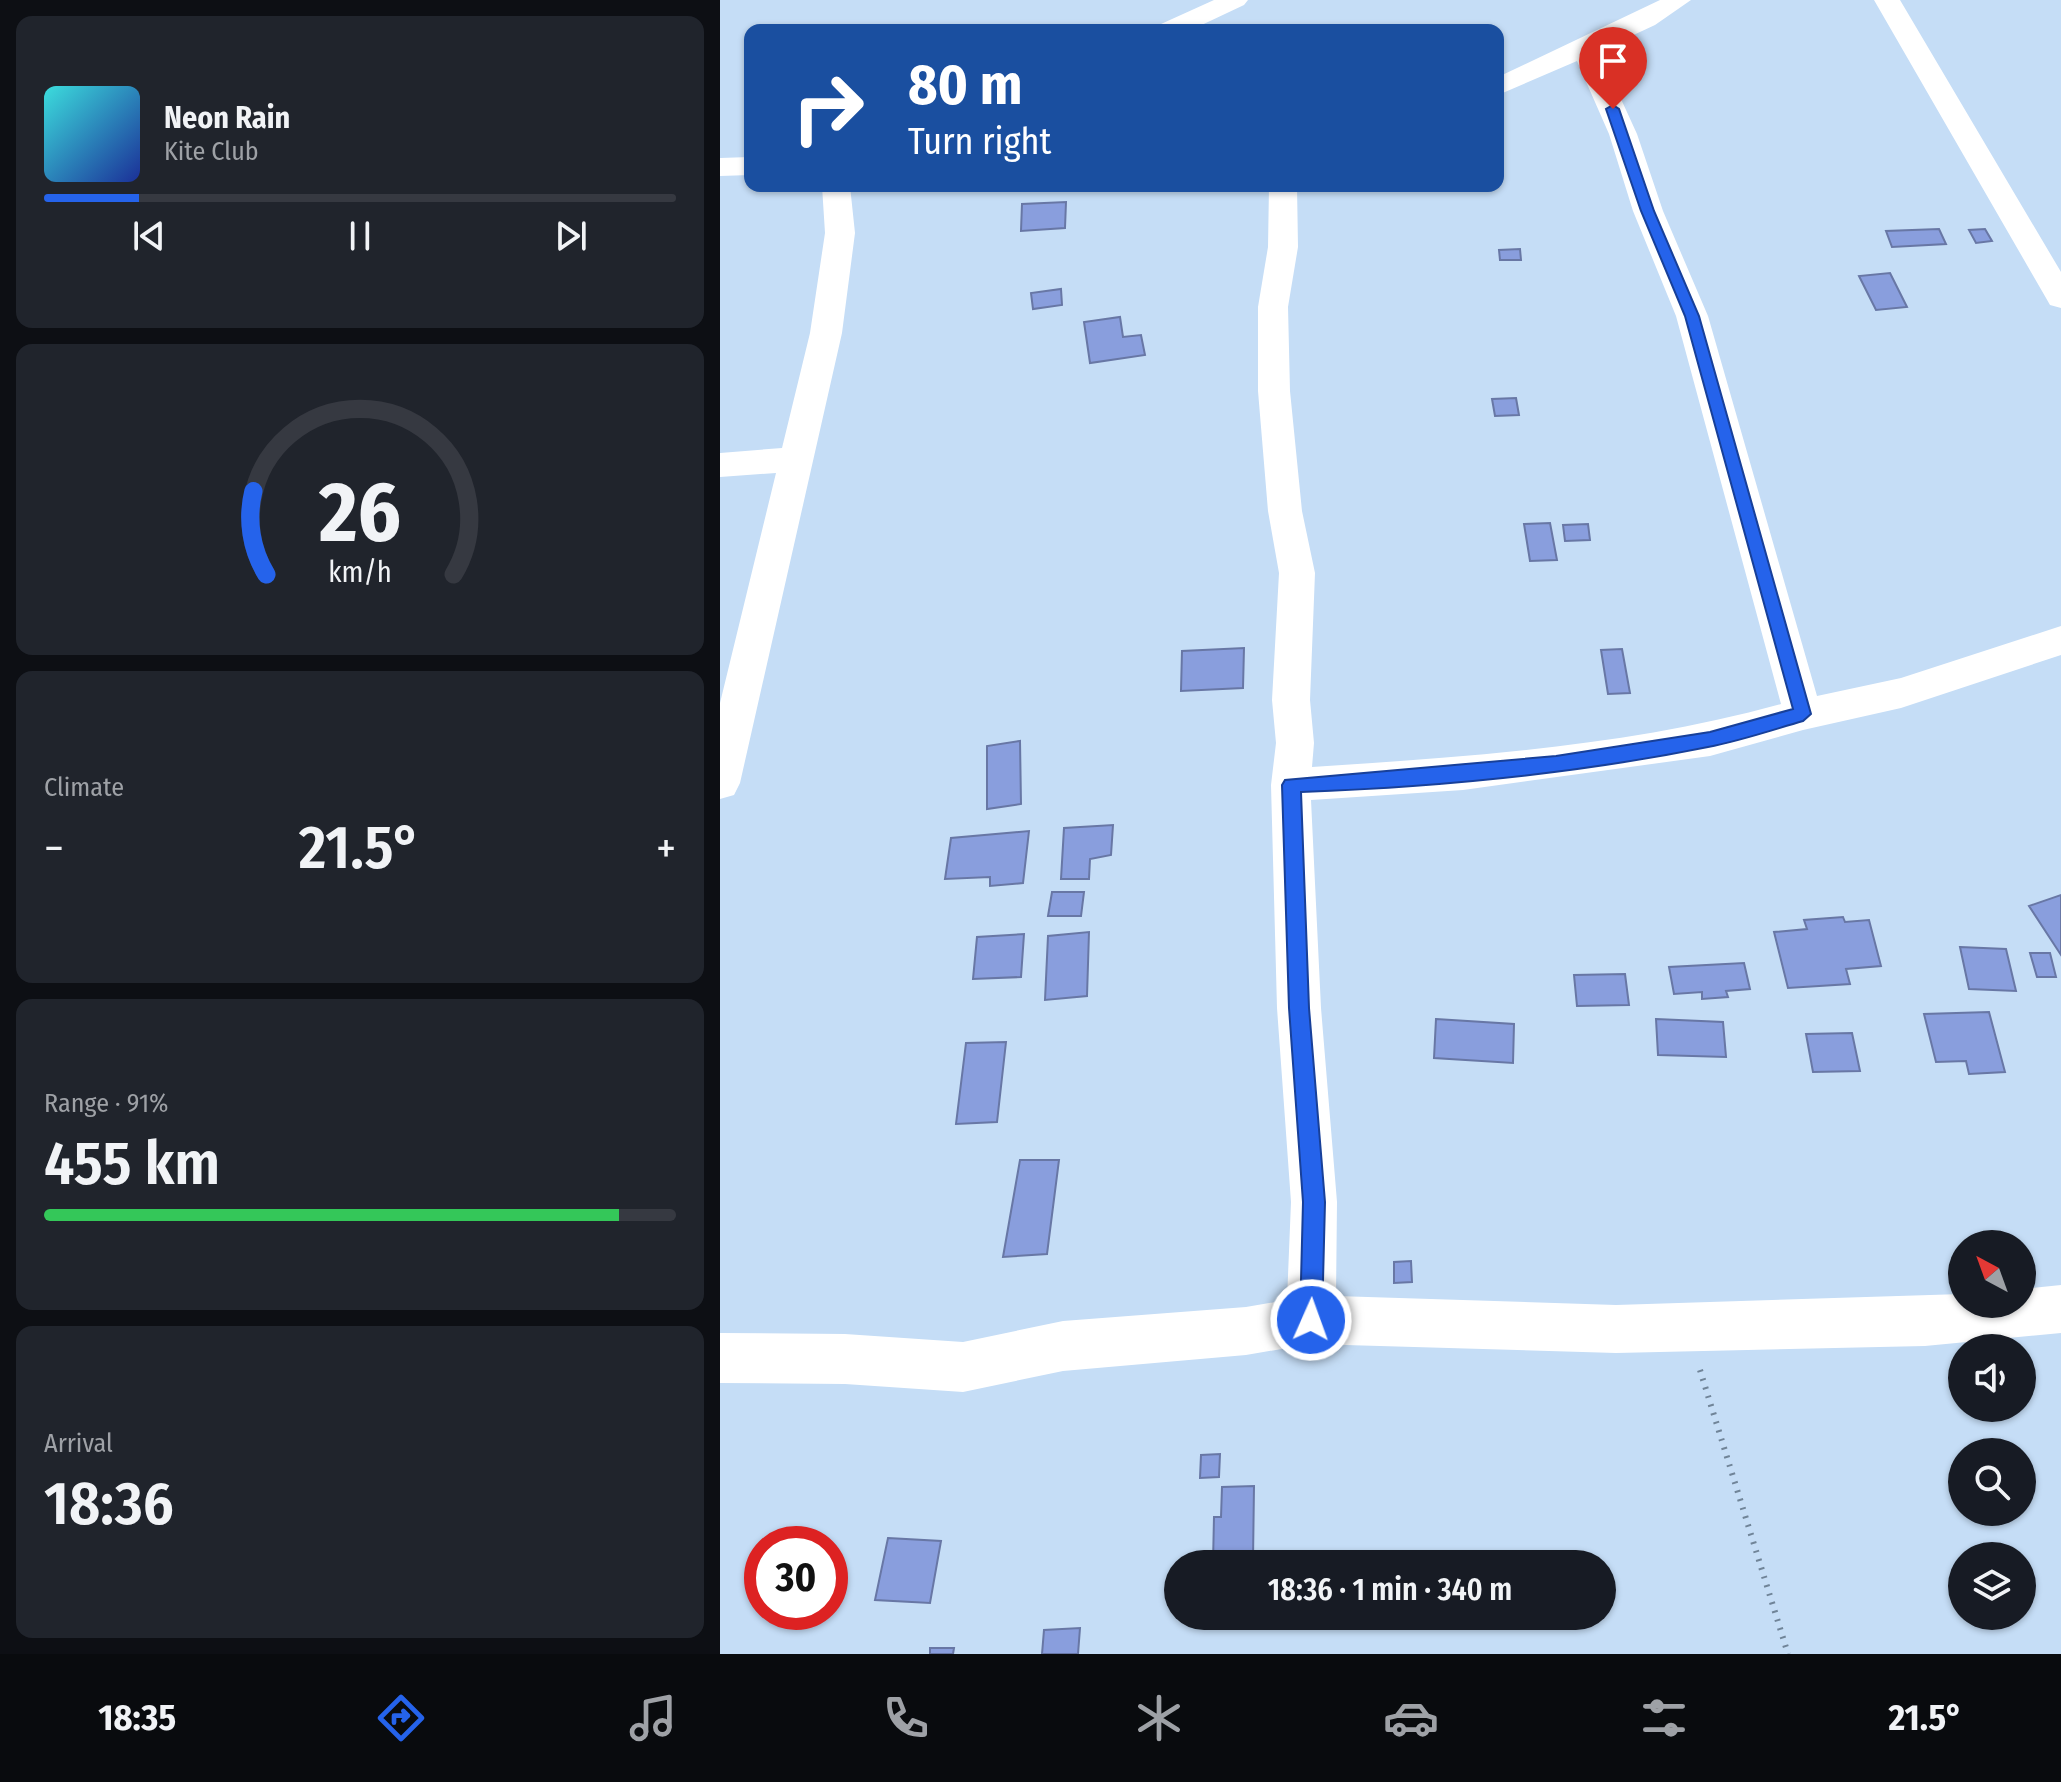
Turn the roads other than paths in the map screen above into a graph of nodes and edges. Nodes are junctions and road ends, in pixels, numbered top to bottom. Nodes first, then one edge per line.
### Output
1 (1235, 0) edge
2 (1678, 0) edge
3 (1887, 0) edge
4 (1196, 24) edge
5 (1584, 47) junction
6 (1504, 84) edge
7 (744, 166) edge
8 (720, 167) edge
9 (837, 192) edge
10 (1283, 192) edge
11 (2061, 298) edge
12 (797, 459) junction
13 (720, 465) edge
14 (2061, 640) edge
15 (1803, 714) junction
16 (720, 783) edge
17 (1291, 785) junction
18 (2061, 1309) edge
19 (1311, 1320) junction
20 (720, 1358) edge

1 - 4 street
2 - 5 street
3 - 11 street
5 - 6 street
5 - 15 street
7 - 8 street
9 - 12 street
10 - 17 street
12 - 13 street
12 - 16 street
14 - 15 street
15 - 17 street
17 - 19 street
18 - 19 street
19 - 20 street

